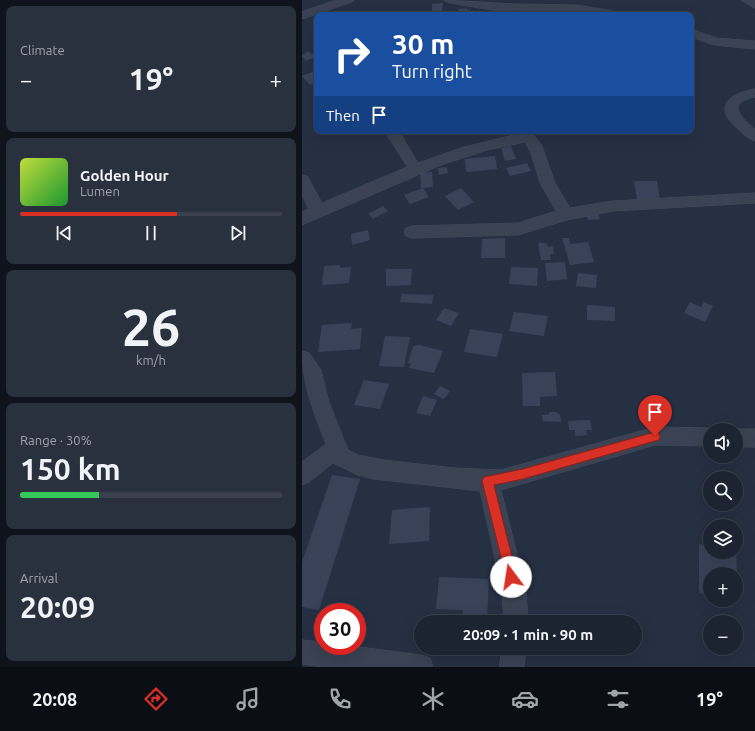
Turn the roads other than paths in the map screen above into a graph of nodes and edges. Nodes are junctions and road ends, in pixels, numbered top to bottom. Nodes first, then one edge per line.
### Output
1 (348, 0) edge
2 (450, 0) edge
3 (558, 0) edge
4 (748, 0) edge
5 (755, 5) edge
6 (568, 8) junction
7 (518, 11) edge
8 (320, 12) edge
9 (604, 12) edge
10 (694, 34) edge
11 (755, 45) edge
12 (755, 93) edge
13 (394, 134) edge
14 (524, 134) edge
15 (526, 134) edge
16 (755, 136) edge
17 (415, 169) junction
18 (302, 180) edge
19 (755, 198) edge
20 (318, 211) junction
21 (566, 214) junction
22 (302, 219) edge
23 (412, 232) dead end
24 (302, 359) edge
25 (703, 437) edge
26 (743, 438) edge
27 (755, 438) edge
28 (336, 448) junction
29 (302, 476) edge
30 (488, 481) junction
31 (516, 615) edge
32 (302, 652) edge
33 (513, 655) edge
34 (421, 667) edge
35 (512, 667) edge

1 - 8 street
2 - 7 street
3 - 6 street
4 - 5 street
6 - 7 street
6 - 9 street
10 - 11 street
12 - 16 street
13 - 17 street
14 - 17 street
15 - 21 street
17 - 20 street
18 - 20 street
19 - 21 street
20 - 22 street
21 - 23 street
24 - 28 street
25 - 30 street
26 - 27 street
28 - 29 street
28 - 30 street
30 - 31 street
32 - 34 street
33 - 35 street

